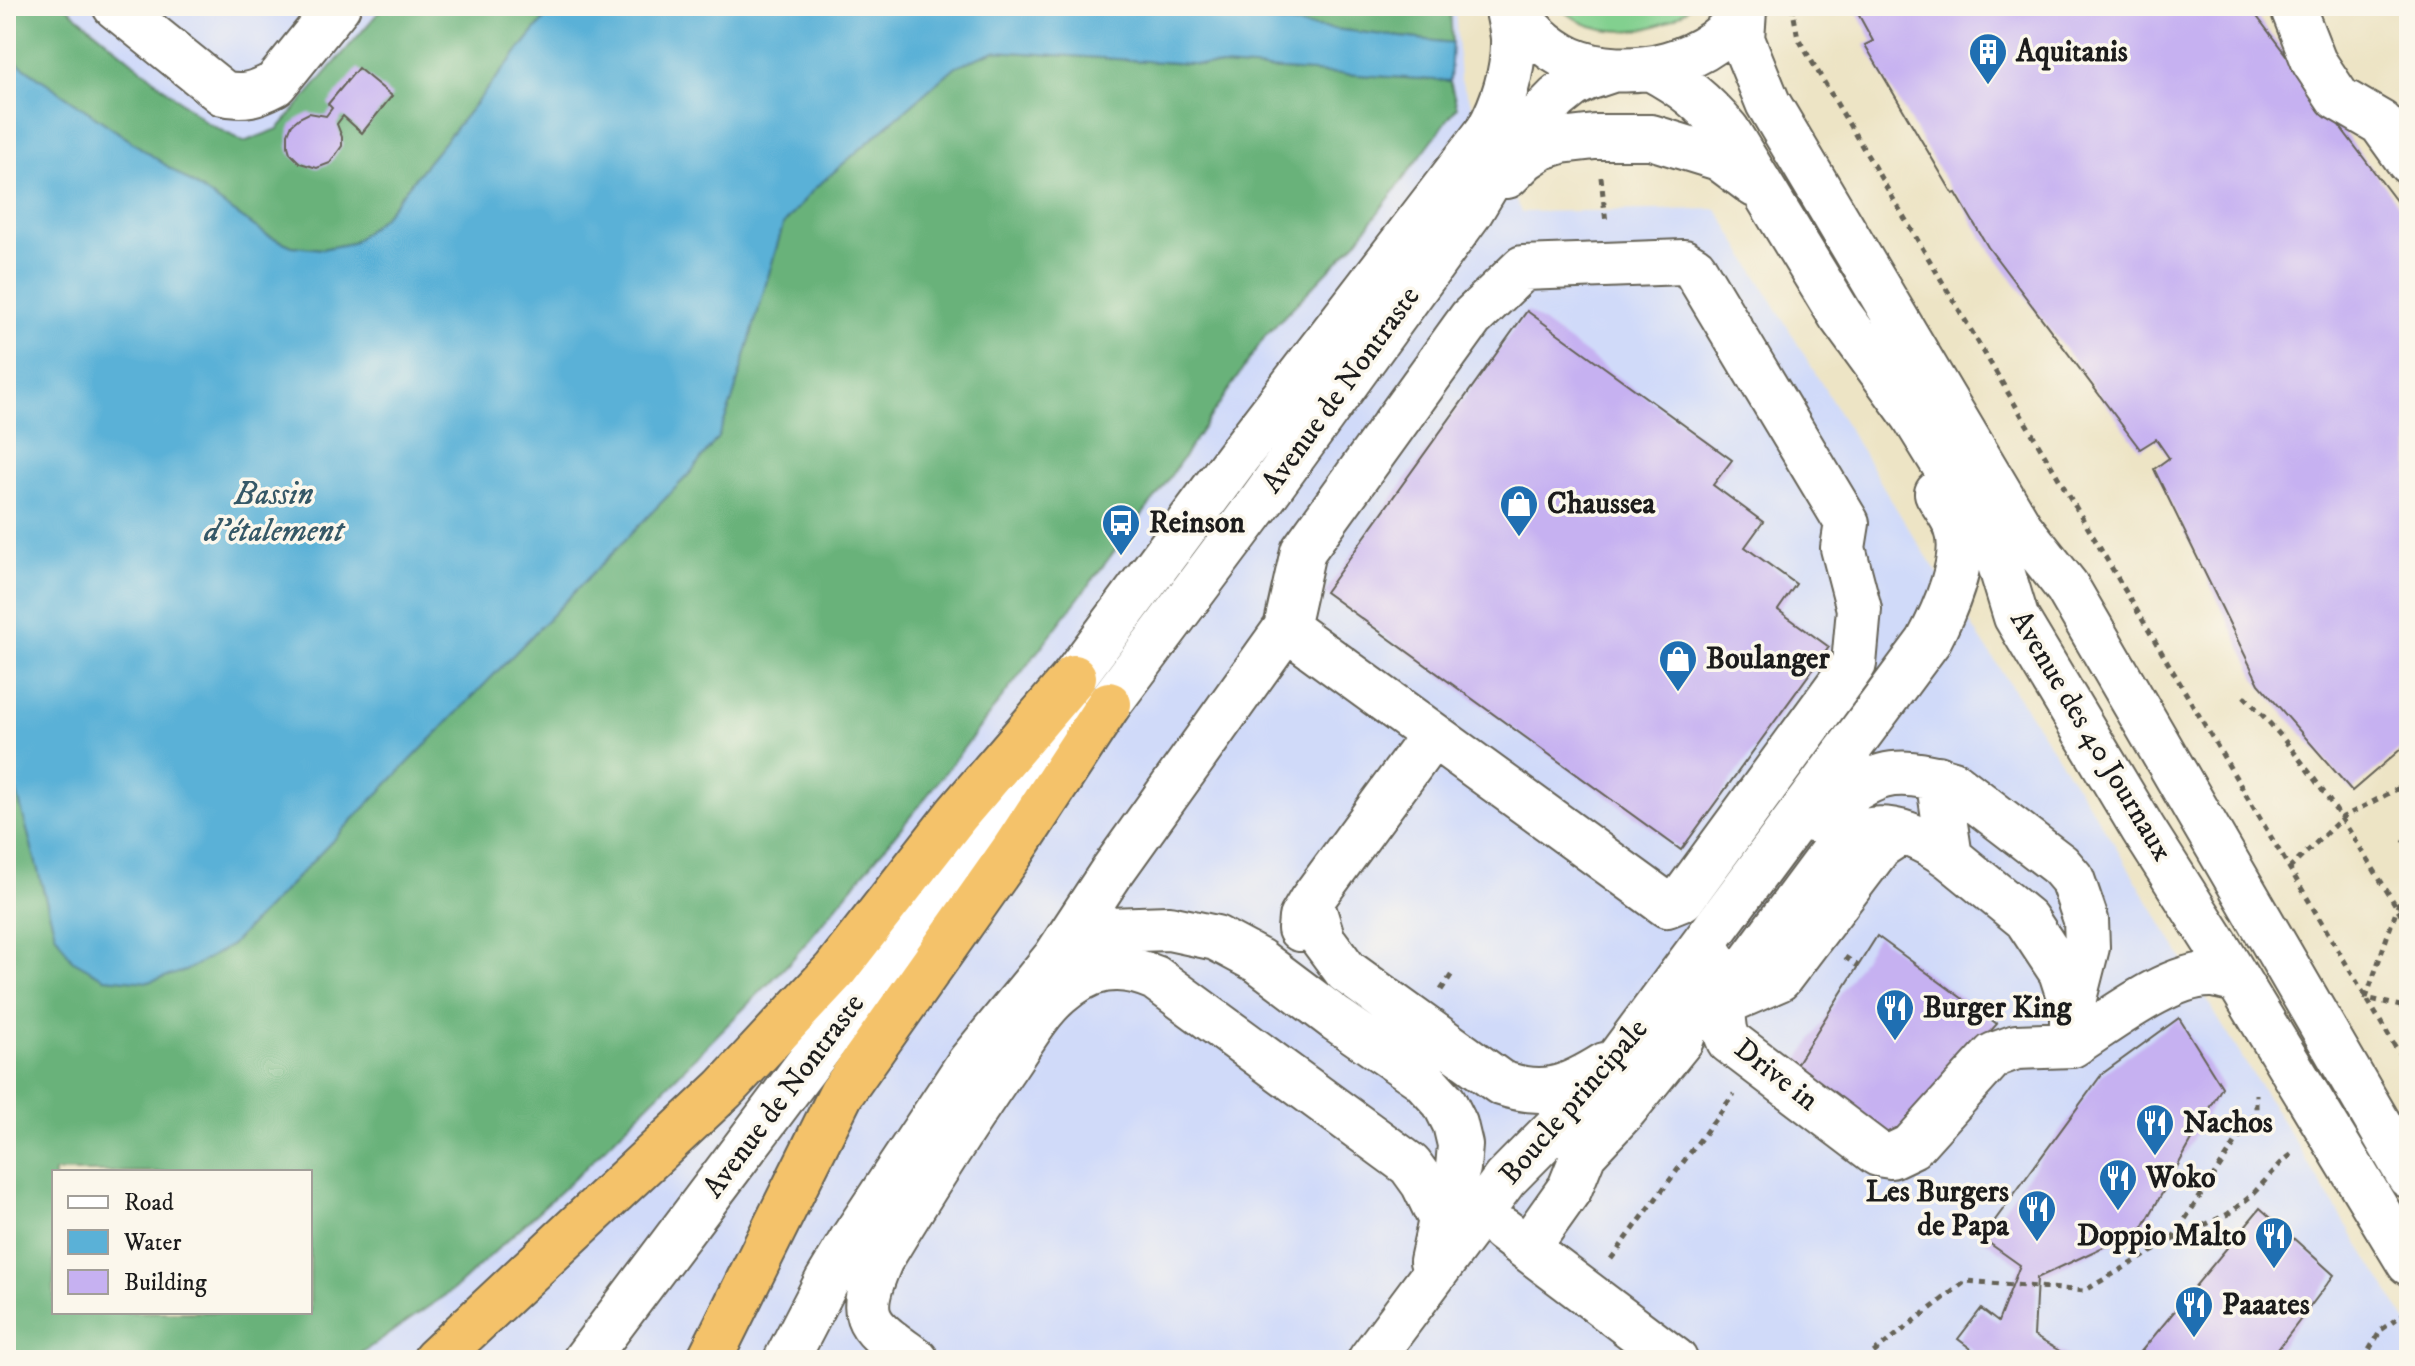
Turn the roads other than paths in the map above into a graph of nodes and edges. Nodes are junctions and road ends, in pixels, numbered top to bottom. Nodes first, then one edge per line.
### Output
1 (115, 6) edge
2 (338, 6) edge
3 (1508, 6) edge
4 (2292, 6) edge
5 (1745, 9) edge
6 (1632, 69) junction
7 (2409, 162) edge
8 (1766, 194) junction
9 (1471, 211) junction
10 (1840, 315) junction
11 (1286, 628) junction
12 (1074, 677) junction
13 (1109, 704) junction
14 (1432, 736) junction
15 (1938, 778) junction
16 (982, 832) junction
17 (1778, 844) junction
18 (1950, 857) junction
19 (1311, 901) junction
20 (1729, 910) junction
21 (1055, 958) junction
22 (2237, 980) junction
23 (1336, 1019) junction
24 (2072, 1026) junction
25 (1621, 1055) junction
26 (2409, 1176) edge
27 (1460, 1216) junction
28 (1528, 1247) junction
29 (2409, 1263) edge
30 (435, 1360) edge
31 (585, 1360) edge
32 (709, 1360) edge
33 (786, 1360) edge
34 (916, 1360) edge
35 (1370, 1360) edge
36 (1675, 1360) edge

1 - 2 street
3 - 6 street, Avenue des 40 Journaux
3 - 12 street, Avenue de Nontraste
4 - 7 street
5 - 6 street, Avenue de Nontraste
5 - 26 street, Avenue des 40 Journaux
6 - 8 street, Avenue des 40 Journaux
6 - 9 street, Avenue de Nontraste
8 - 9 street
8 - 10 street, Avenue des 40 Journaux
9 - 13 street, Avenue de Nontraste
10 - 17 street, Boucle principale
10 - 22 street, Avenue des 40 Journaux
11 - 14 street
11 - 14 street
11 - 21 street
12 - 16 street, Avenue de Nontraste
12 - 30 highway
13 - 16 street, Avenue de Nontraste
13 - 32 highway
14 - 19 street
15 - 17 street
15 - 18 street
15 - 24 street
16 - 31 street, Avenue de Nontraste
17 - 20 street, Boucle principale
18 - 24 street, Drive in
18 - 24 street, Drive in
19 - 23 street
19 - 25 street
20 - 25 street, Boucle principale
20 - 28 street
21 - 23 street
21 - 33 street
22 - 24 street
22 - 29 street, Avenue des 40 Journaux
23 - 27 street
25 - 27 street, Boucle principale
27 - 28 street
27 - 34 street
27 - 35 street
28 - 36 street

